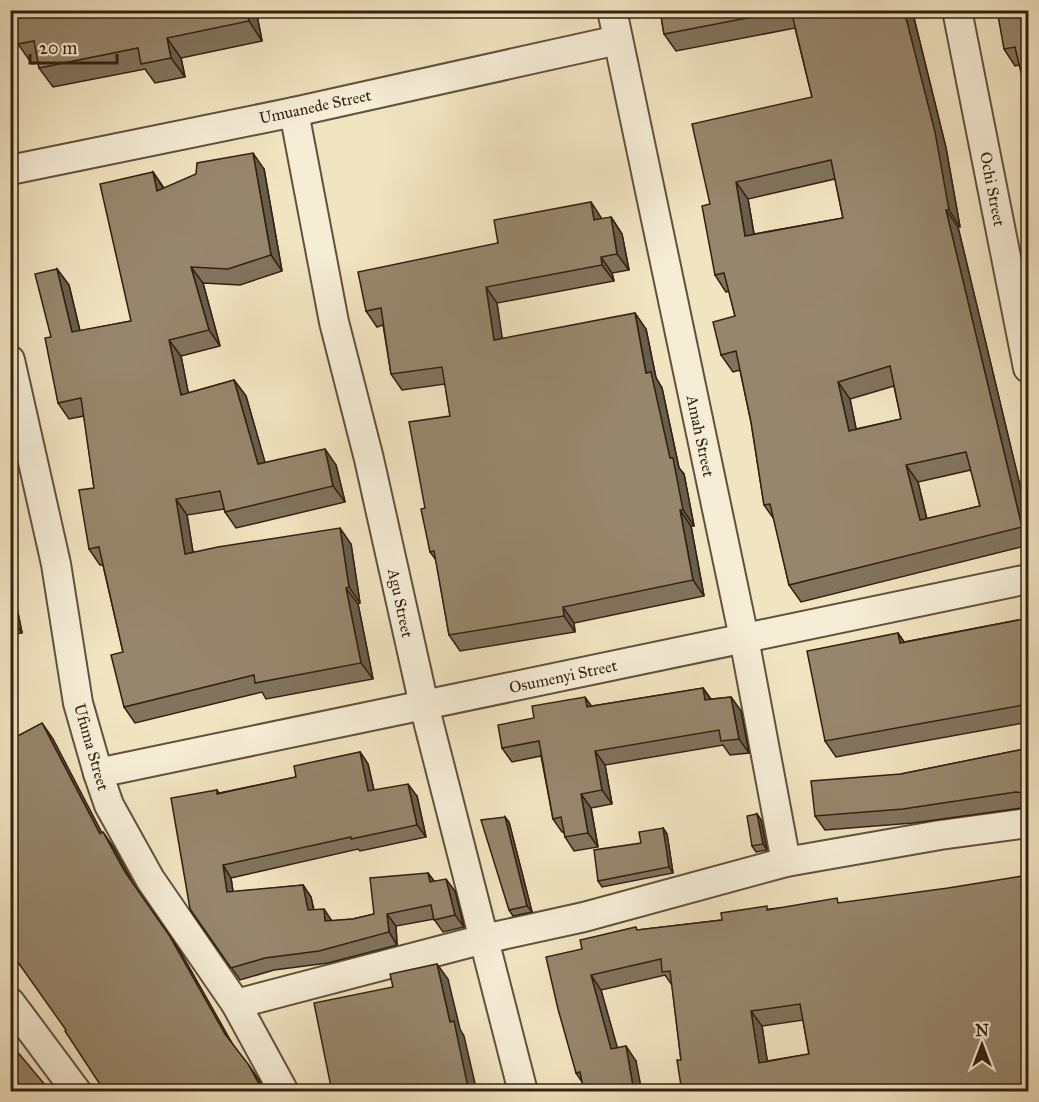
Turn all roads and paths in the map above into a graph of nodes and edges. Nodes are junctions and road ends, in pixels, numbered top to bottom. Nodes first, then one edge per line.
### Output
1 (612, 10) edge
2 (957, 10) edge
3 (618, 40) junction
4 (294, 112) junction
5 (10, 170) edge
6 (10, 360) edge
7 (1029, 368) edge
8 (1029, 579) edge
9 (744, 639) junction
10 (424, 705) junction
11 (98, 773) junction
12 (1029, 823) edge
13 (786, 862) junction
14 (483, 939) junction
15 (10, 1002) edge
16 (236, 1004) junction
17 (77, 1092) edge
18 (284, 1092) edge
19 (523, 1092) edge

1 - 3 street, Amah Street
2 - 7 street, Ochi Street
3 - 4 street, Umuanede Street
3 - 9 street, Amah Street
4 - 5 street, Umuanede Street
4 - 10 street, Agu Street
6 - 11 street, Ufuma Street
8 - 9 street, Osumenyi Street
9 - 10 street, Osumenyi Street
9 - 13 street, Amah Street
10 - 11 street, Osumenyi Street
10 - 14 street, Agu Street
11 - 16 street, Ufuma Street
12 - 13 street
13 - 14 street
14 - 16 street
14 - 19 street, Agu Street
15 - 17 street
16 - 18 street, Ufuma Street

